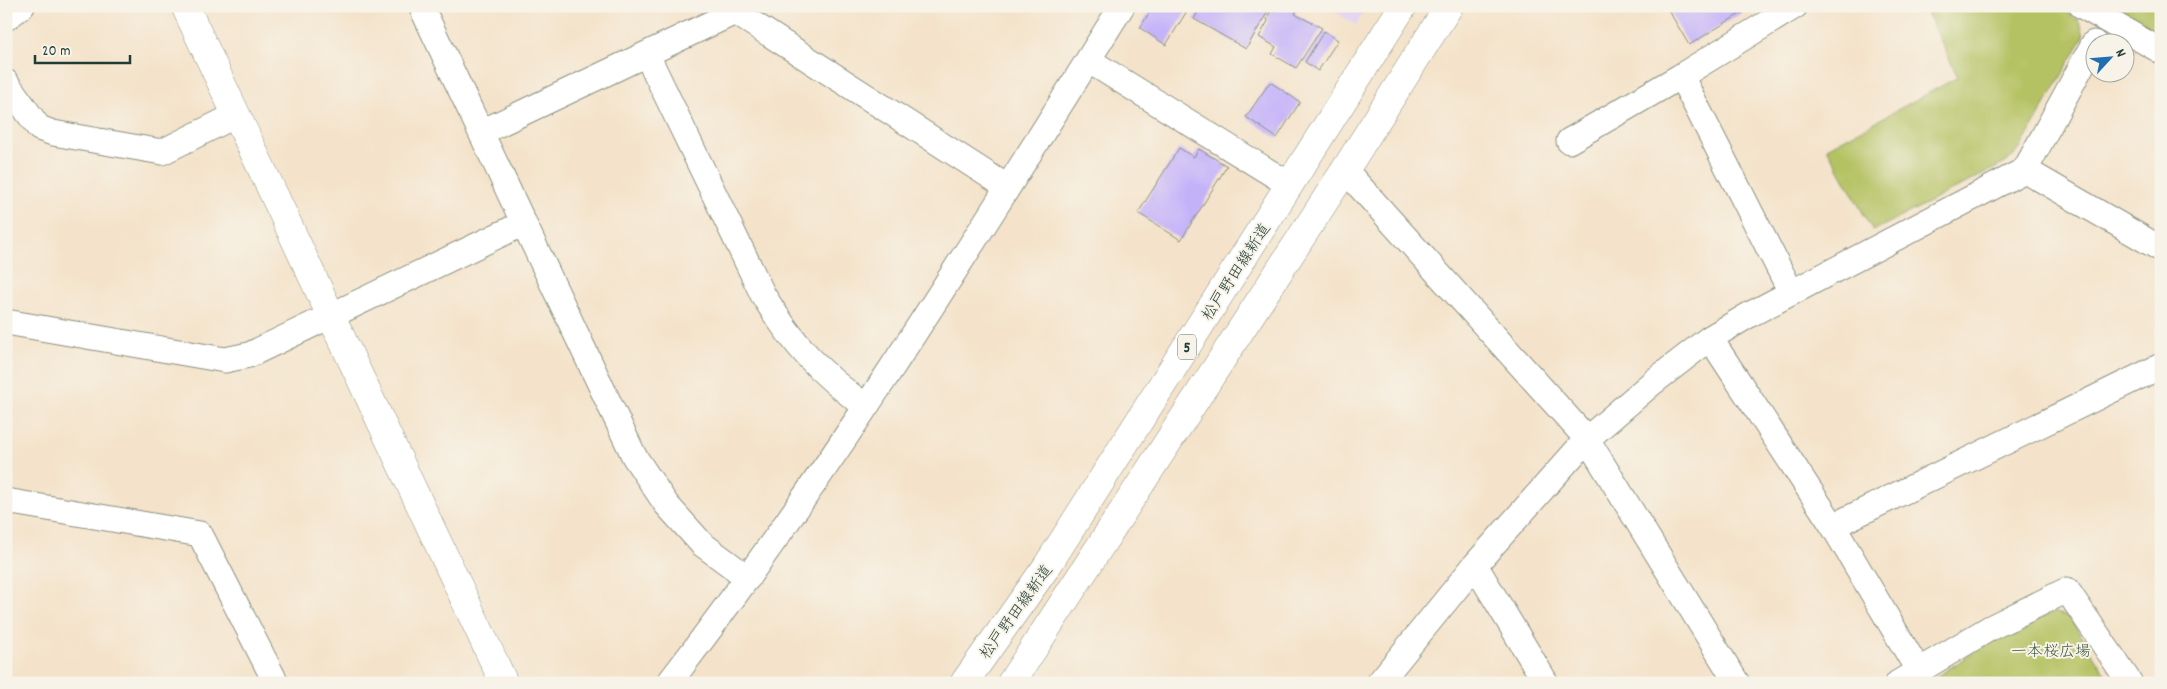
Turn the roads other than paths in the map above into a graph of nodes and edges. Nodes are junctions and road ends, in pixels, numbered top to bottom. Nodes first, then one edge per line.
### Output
1 (22, 6) edge
2 (185, 6) edge
3 (421, 6) edge
4 (1122, 6) edge
5 (1403, 6) edge
6 (1449, 6) edge
7 (1795, 6) edge
8 (2082, 6) edge
9 (6, 18) edge
10 (2107, 21) junction
11 (2101, 32) edge
12 (2161, 51) edge
13 (647, 55) junction
14 (1088, 60) junction
15 (2084, 63) edge
16 (1681, 76) junction
17 (6, 82) edge
18 (236, 115) junction
19 (482, 132) junction
20 (1569, 141) dead end
21 (1345, 170) junction
22 (2024, 170) junction
23 (1290, 185) junction
24 (1006, 187) junction
25 (524, 223) junction
26 (2161, 248) edge
27 (1791, 292) junction
28 (332, 316) junction
29 (6, 322) edge
30 (1710, 338) junction
31 (2161, 366) edge
32 (866, 406) junction
33 (1587, 438) junction
34 (6, 501) edge
35 (1832, 526) junction
36 (1475, 565) junction
37 (748, 578) junction
38 (1908, 676) edge
39 (276, 683) edge
40 (504, 683) edge
41 (669, 683) edge
42 (964, 683) edge
43 (1011, 683) edge
44 (1379, 683) edge
45 (1546, 683) edge
46 (1737, 683) edge
47 (2130, 683) edge

1 - 9 street
2 - 18 main road
3 - 19 street
4 - 14 street
5 - 23 main road, 松戸野田線新道 / 5
6 - 21 main road, 松戸野田線新道 / 5
7 - 16 street
8 - 10 street
10 - 11 street
10 - 12 street
13 - 19 street
13 - 24 street
13 - 32 street
14 - 23 street
14 - 24 street
15 - 22 street
16 - 20 street
16 - 27 street
17 - 18 street
18 - 28 main road
19 - 25 street
21 - 33 street
21 - 43 main road, 松戸野田線新道 / 5
22 - 26 street
22 - 27 street
23 - 42 main road, 松戸野田線新道 / 5
24 - 32 street
25 - 28 street
25 - 37 street
27 - 30 street
28 - 29 street
28 - 40 main road
30 - 33 street
30 - 35 street
31 - 35 street
32 - 37 street
33 - 36 street
33 - 46 street
34 - 39 street
35 - 38 street
36 - 44 street
36 - 45 street
37 - 41 street
38 - 47 street

